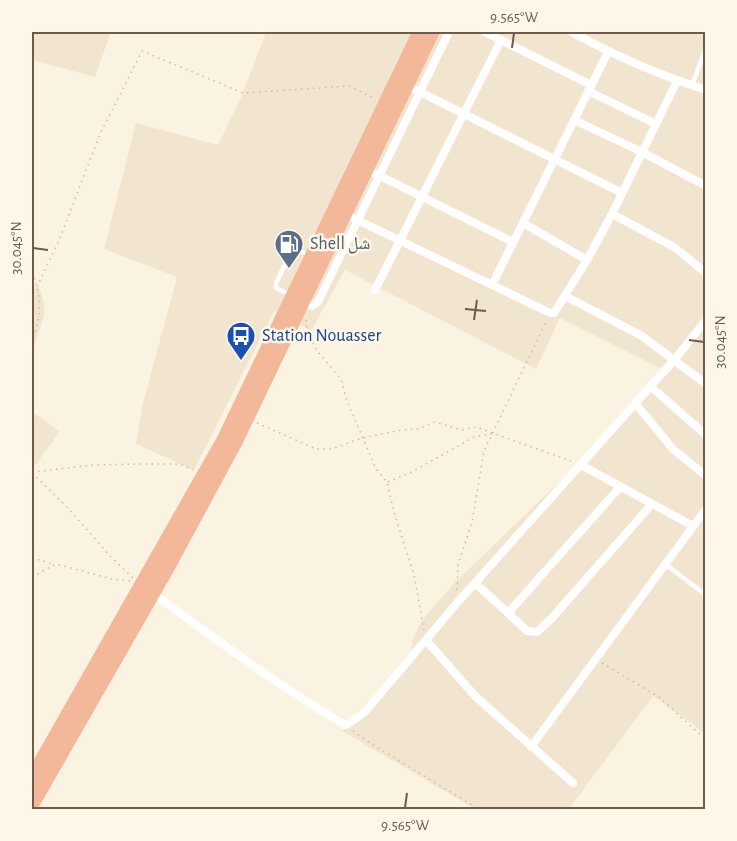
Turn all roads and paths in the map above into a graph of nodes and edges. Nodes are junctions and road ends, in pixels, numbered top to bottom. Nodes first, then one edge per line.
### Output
1 (420, 32) edge
2 (432, 32) edge
3 (449, 32) edge
4 (485, 32) edge
5 (572, 32) edge
6 (501, 40) junction
7 (705, 48) edge
8 (608, 52) junction
9 (677, 81) junction
10 (407, 86) junction
11 (692, 86) junction
12 (590, 88) junction
13 (705, 90) edge
14 (385, 103) junction
15 (465, 114) junction
16 (574, 120) junction
17 (656, 124) junction
18 (642, 152) junction
19 (554, 159) junction
20 (366, 170) junction
21 (705, 186) edge
22 (622, 193) junction
23 (421, 197) junction
24 (345, 214) junction
25 (612, 214) junction
26 (523, 223) junction
27 (399, 241) junction
28 (513, 242) junction
29 (317, 259) junction
30 (587, 260) junction
31 (32, 272) edge
32 (705, 273) edge
33 (492, 285) junction
34 (37, 287) junction
35 (375, 290) dead end
36 (566, 296) junction
37 (300, 300) junction
38 (550, 313) junction
39 (705, 320) edge
40 (32, 339) edge
41 (675, 359) junction
42 (705, 384) edge
43 (651, 386) junction
44 (635, 403) junction
45 (246, 419) junction
46 (492, 434) junction
47 (705, 435) edge
48 (362, 438) junction
49 (581, 465) junction
50 (32, 472) edge
51 (705, 476) edge
52 (204, 477) junction
53 (387, 482) junction
54 (620, 487) junction
55 (652, 504) junction
56 (705, 509) edge
57 (693, 526) junction
58 (32, 558) edge
59 (56, 564) junction
60 (665, 564) junction
61 (32, 577) edge
62 (475, 583) junction
63 (153, 593) junction
64 (705, 595) edge
65 (457, 603) junction
66 (508, 613) junction
67 (426, 640) junction
68 (596, 659) junction
69 (345, 725) junction
70 (705, 740) edge
71 (531, 747) junction
72 (32, 778) edge
73 (573, 783) dead end
74 (32, 804) edge
75 (480, 810) edge

1 - 10 highway
2 - 10 highway
3 - 10 street
4 - 6 street
5 - 8 street
6 - 12 street
6 - 15 street
7 - 11 lane
8 - 9 street
8 - 12 street
9 - 11 street
9 - 17 street
10 - 14 highway
10 - 15 street
10 - 20 highway
11 - 13 street
12 - 16 street
12 - 17 street
14 - 20 highway
14 - 34 path
15 - 19 street
15 - 23 street
16 - 18 street
16 - 19 street
17 - 18 street
18 - 21 street
18 - 22 street
19 - 22 street
19 - 26 street
20 - 23 street
20 - 24 highway
20 - 24 street
22 - 25 street
23 - 27 street
23 - 28 street
24 - 27 street
24 - 29 highway
24 - 37 street
25 - 30 street
25 - 32 street
26 - 28 street
26 - 30 street
27 - 33 street
27 - 35 street
28 - 33 street
29 - 37 highway
29 - 37 lane
30 - 36 street
31 - 34 path
33 - 38 street
34 - 40 path
36 - 38 street
36 - 41 street
37 - 45 highway
37 - 48 path
37 - 52 highway
38 - 46 path
39 - 41 street
41 - 42 street
41 - 43 street
43 - 44 street
43 - 47 street
44 - 49 street
44 - 51 street
45 - 48 path
45 - 63 highway
46 - 48 path
46 - 49 path
46 - 53 path
46 - 65 path
48 - 53 path
49 - 54 street
49 - 62 street
50 - 52 path
50 - 59 path
52 - 72 highway
53 - 67 path
54 - 55 street
54 - 66 street
55 - 57 street
55 - 66 street
56 - 57 street
57 - 60 street
58 - 59 path
59 - 61 path
60 - 64 lane
60 - 68 street
62 - 65 street
62 - 66 street
63 - 69 street
63 - 74 highway
65 - 67 street
67 - 69 street
67 - 71 street
68 - 70 path
68 - 71 street
69 - 75 path
71 - 73 street

